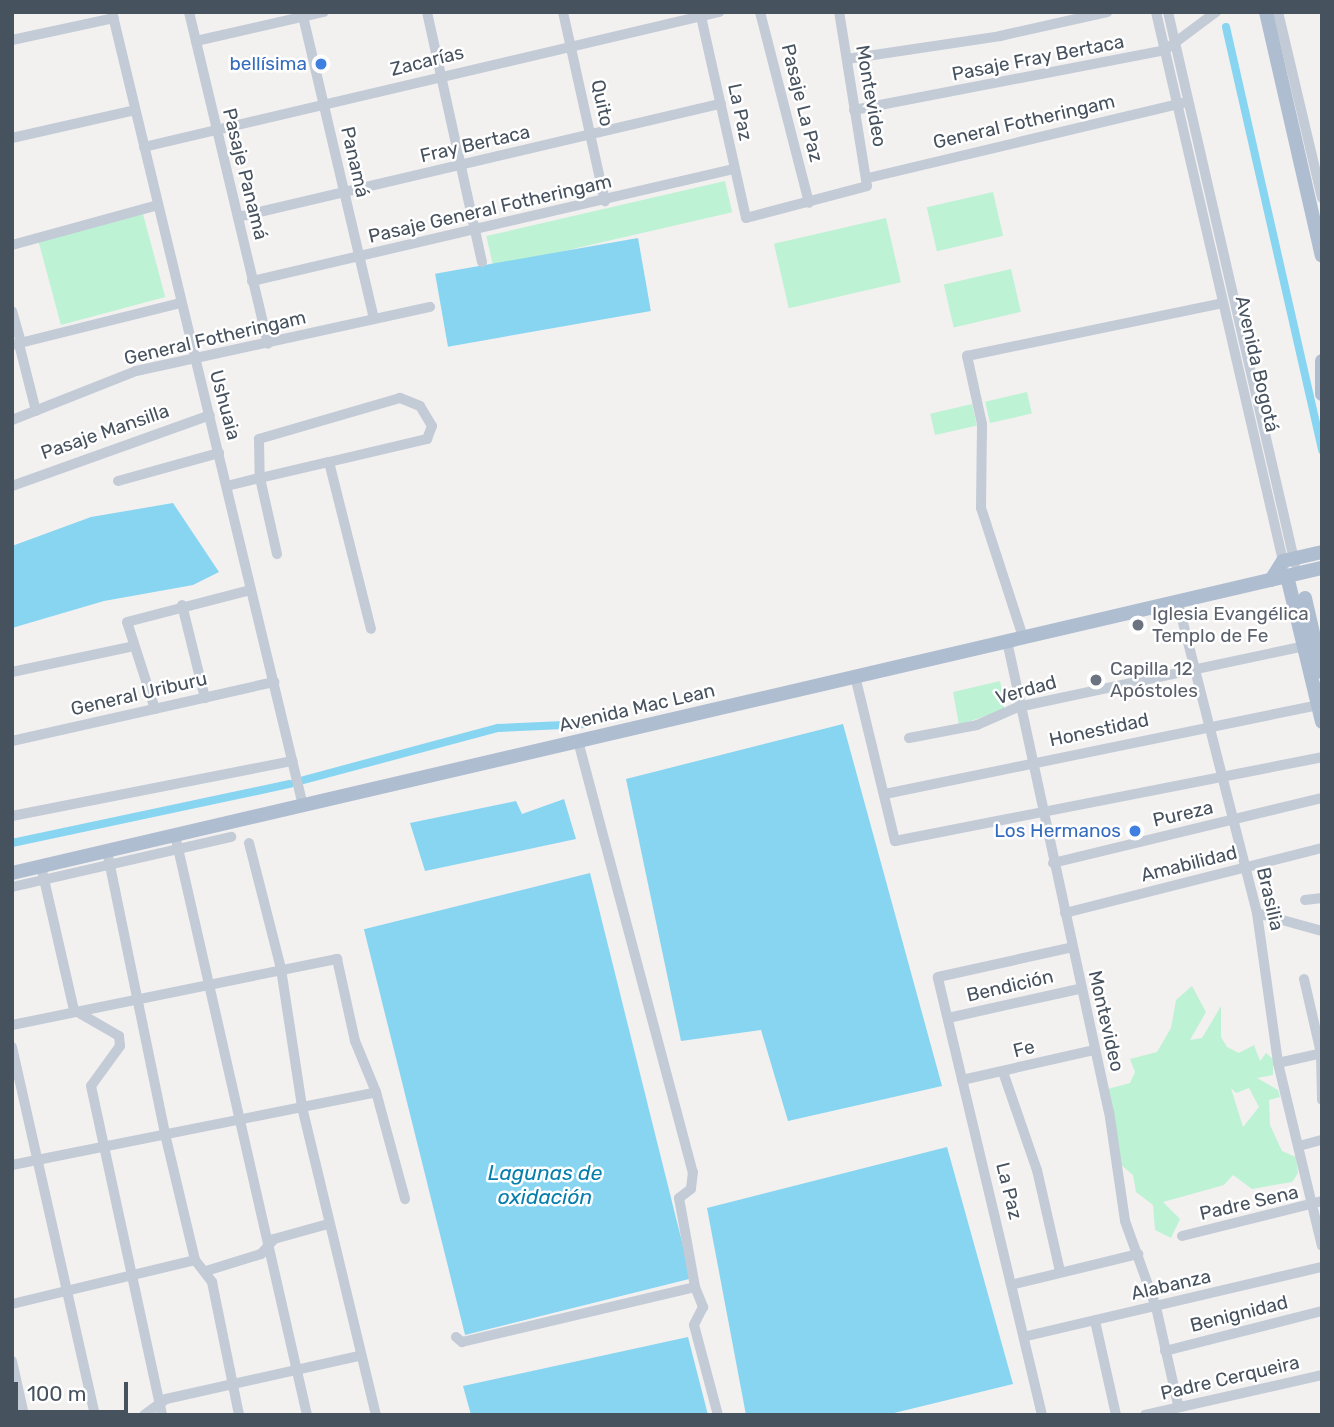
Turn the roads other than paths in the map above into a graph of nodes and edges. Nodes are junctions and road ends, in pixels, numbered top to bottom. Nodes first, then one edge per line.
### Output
1 (189, 12) edge
2 (324, 12) edge
3 (427, 12) edge
4 (563, 12) edge
5 (719, 12) edge
6 (760, 12) edge
7 (839, 12) edge
8 (1107, 12) edge
9 (1156, 12) edge
10 (1168, 12) edge
11 (1216, 12) edge
12 (1266, 12) edge
13 (1278, 12) edge
14 (113, 15) edge
15 (303, 15) edge
16 (701, 15) edge
17 (12, 40) edge
18 (196, 41) junction
19 (1177, 45) junction
20 (572, 47) junction
21 (1165, 50) junction
22 (846, 59) junction
23 (442, 74) junction
24 (1183, 103) junction
25 (721, 104) junction
26 (324, 105) junction
27 (135, 110) junction
28 (854, 110) junction
29 (215, 129) junction
30 (591, 135) junction
31 (12, 138) edge
32 (144, 147) junction
33 (1317, 155) edge
34 (463, 165) junction
35 (734, 169) junction
36 (868, 182) junction
37 (344, 193) junction
38 (1322, 198) edge
39 (605, 201) junction
40 (809, 203) junction
41 (158, 205) junction
42 (238, 217) junction
43 (746, 218) joint
44 (475, 230) junction
45 (1214, 235) junction
46 (12, 245) edge
47 (360, 256) junction
48 (1322, 256) edge
49 (482, 262) dead end
50 (253, 281) junction
51 (180, 303) junction
52 (1223, 303) junction
53 (430, 307) dead end
54 (12, 311) edge
55 (374, 319) junction
56 (18, 344) edge
57 (268, 344) junction
58 (195, 359) junction
59 (1322, 361) edge
60 (1322, 394) edge
61 (1251, 399) junction
62 (36, 411) junction
63 (210, 415) junction
64 (12, 420) edge
65 (219, 453) junction
66 (329, 461) junction
67 (260, 478) junction
68 (118, 481) dead end
69 (12, 486) edge
70 (227, 486) junction
71 (1322, 552) edge
72 (277, 554) dead end
73 (1288, 560) junction
74 (1322, 568) edge
75 (1292, 575) junction
76 (1271, 580) junction
77 (251, 590) junction
78 (1178, 603) junction
79 (182, 606) junction
80 (371, 629) dead end
81 (1023, 637) junction
82 (1007, 641) junction
83 (1311, 645) junction
84 (130, 647) junction
85 (1192, 668) junction
86 (12, 672) edge
87 (1322, 672) edge
88 (855, 676) junction
89 (274, 682) junction
90 (205, 698) junction
91 (1319, 705) edge
92 (1018, 707) junction
93 (155, 709) junction
94 (1322, 722) edge
95 (1207, 726) junction
96 (909, 738) dead end
97 (12, 741) edge
98 (579, 741) junction
99 (1322, 757) edge
100 (293, 761) junction
101 (1032, 762) junction
102 (1219, 776) junction
103 (885, 794) junction
104 (1322, 798) edge
105 (303, 806) junction
106 (1043, 814) junction
107 (12, 816) edge
108 (1231, 820) junction
109 (231, 836) dead end
110 (176, 842) junction
111 (249, 843) dead end
112 (1322, 848) edge
113 (108, 858) junction
114 (1053, 863) junction
115 (1245, 868) junction
116 (12, 873) edge
117 (43, 873) junction
118 (12, 887) edge
119 (1322, 898) edge
120 (1305, 900) dead end
121 (1256, 913) junction
122 (1065, 914) junction
123 (1322, 931) edge
124 (1073, 947) junction
125 (281, 969) junction
126 (1304, 979) dead end
127 (207, 983) junction
128 (1079, 989) junction
129 (139, 999) junction
130 (74, 1010) junction
131 (948, 1018) junction
132 (12, 1025) edge
133 (12, 1048) edge
134 (1094, 1050) junction
135 (1322, 1053) edge
136 (1279, 1063) junction
137 (1003, 1072) junction
138 (962, 1080) junction
139 (376, 1092) junction
140 (1322, 1100) edge
141 (302, 1107) junction
142 (237, 1118) junction
143 (165, 1134) junction
144 (1322, 1140) edge
145 (104, 1146) junction
146 (1299, 1146) junction
147 (38, 1160) junction
148 (12, 1165) edge
149 (405, 1199) dead end
150 (1317, 1204) edge
151 (328, 1224) junction
152 (1182, 1236) dead end
153 (267, 1246) junction
154 (1322, 1246) edge
155 (1138, 1254) junction
156 (195, 1259) junction
157 (1322, 1267) edge
158 (206, 1271) junction
159 (1060, 1271) junction
160 (130, 1272) junction
161 (1015, 1284) junction
162 (695, 1287) junction
163 (68, 1288) junction
164 (12, 1304) edge
165 (1156, 1307) junction
166 (1322, 1311) edge
167 (1095, 1321) junction
168 (1027, 1336) junction
169 (456, 1337) dead end
170 (1166, 1351) junction
171 (359, 1356) junction
172 (12, 1361) edge
173 (299, 1371) junction
174 (1322, 1375) edge
175 (234, 1385) junction
176 (1184, 1408) edge
177 (161, 1410) edge
178 (24, 1415) edge
179 (94, 1415) edge
180 (144, 1415) edge
181 (239, 1415) edge
182 (307, 1415) edge
183 (376, 1415) edge
184 (718, 1415) edge
185 (1042, 1415) edge
186 (1116, 1415) edge
187 (1145, 1415) edge

1 - 18 street, Pasaje Panamá
2 - 15 street
3 - 23 street
4 - 20 street, Quito
5 - 16 street, Zacarías
6 - 40 street, Pasaje La Paz
7 - 22 street, Montevideo
8 - 22 street
9 - 21 street, Avenida Bogotá
10 - 19 street, Avenida Bogotá
11 - 19 street, Pasaje Fray Bertaca
12 - 48 main road
13 - 33 street
14 - 17 street
14 - 27 street, Ushuaia
15 - 18 street
15 - 26 street, Panamá
16 - 20 street, Zacarías
16 - 25 street, La Paz
18 - 29 street, Pasaje Panamá
19 - 21 street, Pasaje Fray Bertaca
19 - 24 street, Avenida Bogotá
20 - 23 street, Zacarías
20 - 30 street, Quito
21 - 24 street, Avenida Bogotá
21 - 28 street, Pasaje Fray Bertaca
22 - 28 street, Montevideo
23 - 26 street, Zacarías
23 - 34 street
24 - 36 street, General Fotheringam
24 - 45 street, Avenida Bogotá
25 - 30 street, Fray Bertaca
25 - 35 street, La Paz
26 - 29 street, Zacarías
26 - 37 street, Panamá
27 - 31 street
27 - 32 street, Ushuaia
28 - 36 street, Montevideo
29 - 32 street, Zacarías
29 - 42 street, Pasaje Panamá
30 - 34 street, Fray Bertaca
30 - 39 street, Quito
32 - 41 street, Ushuaia
33 - 38 street
34 - 37 street, Fray Bertaca
34 - 44 street
35 - 39 street, Pasaje General Fotheringam
35 - 43 street, La Paz
36 - 40 street, General Fotheringam
37 - 42 street, Fray Bertaca
37 - 47 street, Panamá
39 - 44 street, Pasaje General Fotheringam
40 - 43 street, General Fotheringam
41 - 46 street
41 - 51 street, Ushuaia
42 - 50 street, Pasaje Panamá
44 - 47 street, Pasaje General Fotheringam
44 - 49 street
45 - 52 street, Avenida Bogotá
45 - 61 street, Avenida Bogotá
47 - 50 street, Pasaje General Fotheringam
47 - 55 street, Panamá
50 - 57 street, Pasaje Panamá
51 - 56 street
51 - 58 street, Ushuaia
52 - 61 street, Avenida Bogotá
52 - 81 street
53 - 55 street, General Fotheringam
54 - 56 street
55 - 57 street, General Fotheringam
56 - 62 street
57 - 58 street, General Fotheringam
58 - 62 street, General Fotheringam
58 - 63 street, Ushuaia
59 - 60 main road
61 - 73 street, Avenida Bogotá
62 - 64 street, General Fotheringam
63 - 65 street, Ushuaia
63 - 69 street, Pasaje Mansilla
65 - 68 street
65 - 70 street, Ushuaia
66 - 67 street
66 - 67 street
66 - 80 street
67 - 70 street
67 - 72 street
70 - 77 street, Ushuaia
71 - 73 main road
73 - 75 street, Avenida Bogotá
73 - 76 main road
74 - 75 main road, Avenida Mac Lean
75 - 76 main road, Avenida Mac Lean
75 - 83 main road, Avenida Bogotá
76 - 78 main road, Avenida Mac Lean
77 - 79 street
77 - 89 street, Ushuaia
78 - 81 main road, Avenida Mac Lean
78 - 85 street, Brasilia
79 - 84 street
79 - 90 street
81 - 82 main road, Avenida Mac Lean
82 - 88 main road, Avenida Mac Lean
82 - 92 street, Montevideo
83 - 85 street, Verdad
83 - 87 main road, Avenida Bogotá
83 - 91 main road, Avenida Bogotá
84 - 86 street
84 - 93 street
85 - 92 street, Verdad
85 - 95 street, Brasilia
88 - 98 main road, Avenida Mac Lean
88 - 103 street
89 - 90 street, General Uriburu
89 - 100 street, Ushuaia
90 - 93 street, General Uriburu
91 - 94 main road, Avenida Bogotá
91 - 95 street, Honestidad
92 - 96 street, Verdad
92 - 101 street, Montevideo
93 - 97 street, General Uriburu
95 - 101 street, Honestidad
95 - 102 street, Brasilia
98 - 105 main road, Avenida Mac Lean
98 - 162 street
99 - 102 street
100 - 105 street, Ushuaia
100 - 107 street
101 - 103 street, Honestidad
101 - 106 street, Montevideo
102 - 106 street
102 - 108 street, Brasilia
103 - 106 street
104 - 108 street, Pureza
105 - 110 main road, Avenida Mac Lean
106 - 114 street, Montevideo
108 - 114 street, Pureza
108 - 115 street, Brasilia
109 - 110 street
110 - 113 main road, Avenida Mac Lean
110 - 127 street
111 - 125 street
112 - 115 street, Amabilidad
113 - 117 main road, Avenida Mac Lean
113 - 129 street
114 - 122 street, Montevideo
115 - 121 street, Brasilia
115 - 122 street, Amabilidad
116 - 117 main road, Avenida Mac Lean
117 - 118 street
117 - 130 street
119 - 120 street
121 - 123 street
121 - 136 street, Brasilia
122 - 124 street, Montevideo
124 - 128 street, Montevideo
124 - 131 street, La Paz
125 - 127 street
125 - 139 street
125 - 141 street
126 - 135 street
127 - 129 street
127 - 142 street
128 - 131 street, Bendición
128 - 134 street, Montevideo
129 - 130 street
129 - 143 street
130 - 132 street
130 - 145 street
131 - 138 street, La Paz
133 - 147 street
134 - 137 street, Fe
134 - 155 street, Montevideo
135 - 136 street
135 - 140 street
136 - 146 street, Brasilia
137 - 138 street, Fe
137 - 159 street
138 - 161 street, La Paz
139 - 141 street
139 - 149 street
141 - 142 street
141 - 151 street
142 - 143 street
142 - 153 street
143 - 145 street
143 - 156 street
144 - 146 street
145 - 147 street
145 - 160 street
146 - 150 street, Brasilia
147 - 148 street
147 - 163 street
150 - 152 street, Padre Sena
150 - 154 street, Brasilia
151 - 153 street
151 - 171 street
153 - 158 street
153 - 173 street
155 - 159 street
155 - 165 street, Montevideo
156 - 158 street
156 - 160 street
157 - 165 street, Alabanza
158 - 175 street
159 - 161 street
160 - 163 street
160 - 177 street
161 - 168 street, La Paz
162 - 169 street
162 - 184 street
163 - 164 street
163 - 179 street
165 - 167 street, Alabanza
165 - 170 street, Montevideo
166 - 170 street, Benignidad
167 - 168 street, Alabanza
167 - 186 street
168 - 185 street, La Paz
170 - 176 street, Montevideo
171 - 173 street
171 - 183 street
172 - 178 street
173 - 175 street
173 - 182 street
174 - 176 street, Padre Cerqueira
175 - 177 street
175 - 181 street
176 - 187 street, Padre Cerqueira
177 - 180 street

